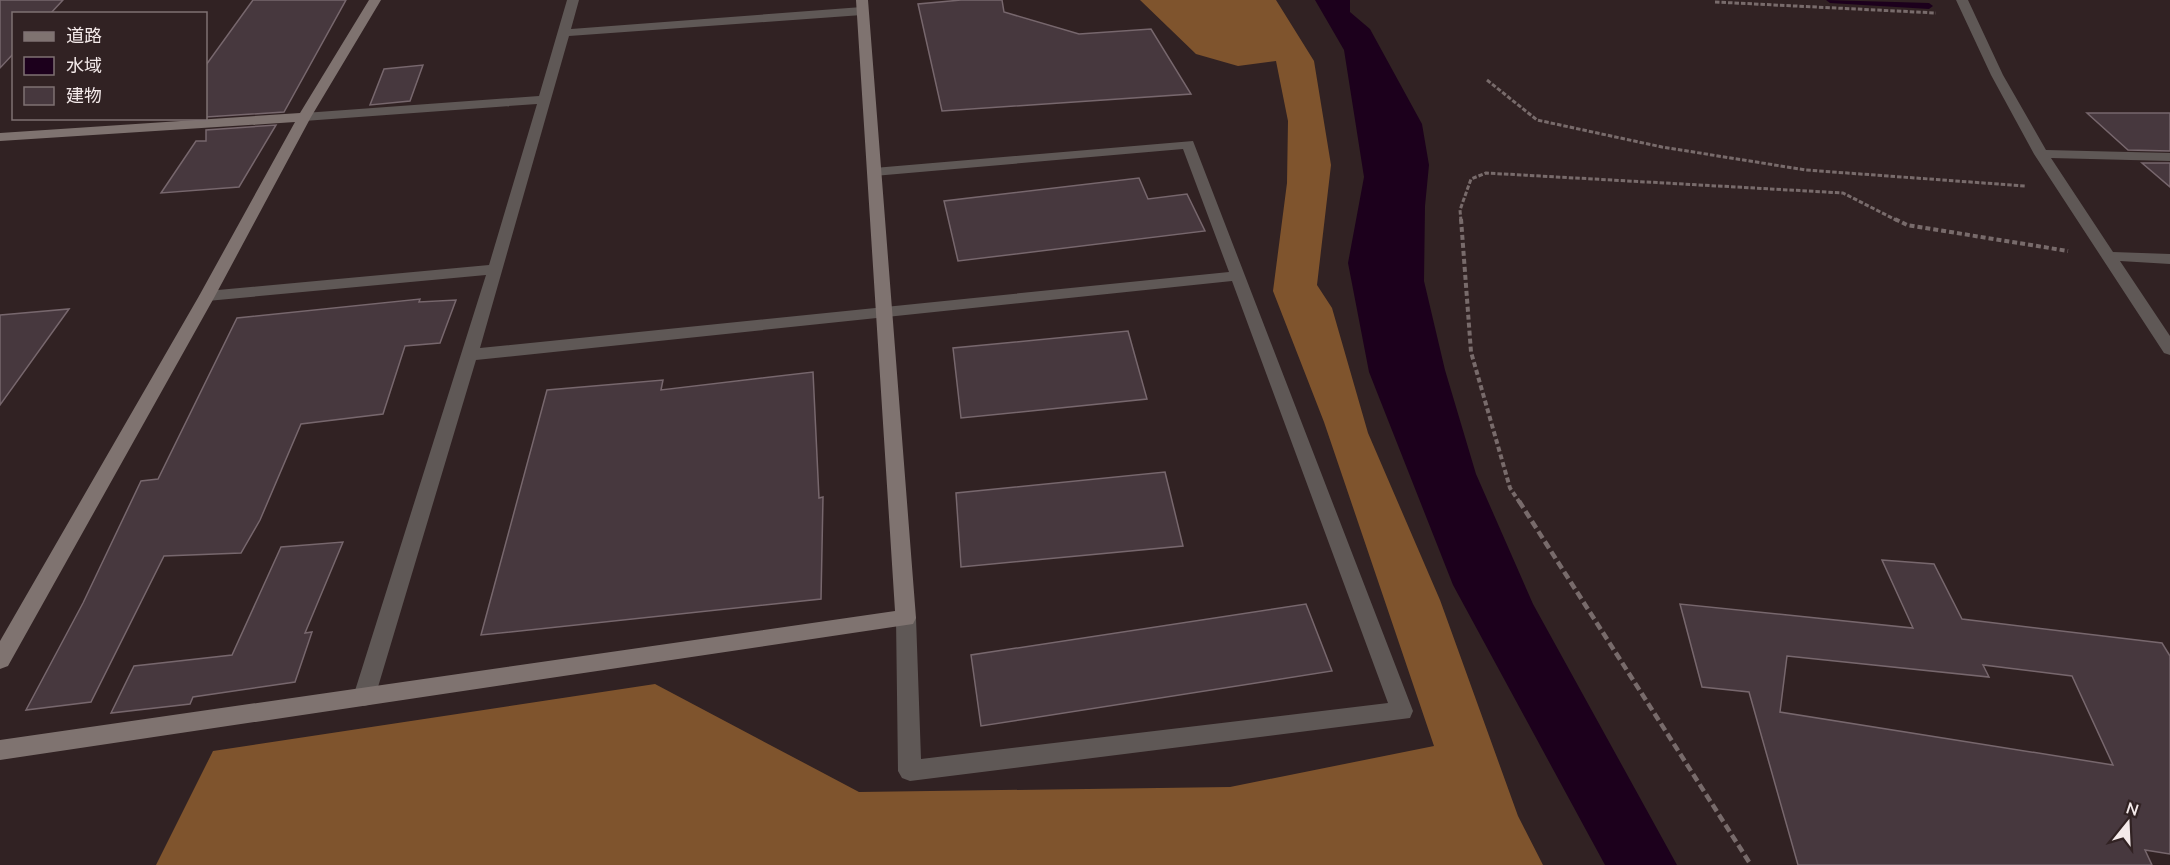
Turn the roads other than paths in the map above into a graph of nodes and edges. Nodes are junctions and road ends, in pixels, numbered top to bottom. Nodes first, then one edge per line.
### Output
1 (375, 0) edge
2 (573, 0) edge
3 (1962, 0) edge
4 (862, 5) edge
5 (563, 33) junction
6 (544, 100) junction
7 (304, 117) junction
8 (0, 137) edge
9 (2041, 153) junction
10 (2170, 157) edge
11 (874, 172) junction
12 (2110, 256) junction
13 (2170, 259) edge
14 (496, 269) junction
15 (1238, 276) junction
16 (207, 296) junction
17 (884, 311) junction
18 (2151, 323) junction
19 (2170, 325) edge
20 (2170, 349) edge
21 (470, 355) junction
22 (906, 618) junction
23 (0, 660) edge
24 (364, 697) junction
25 (0, 750) edge

1 - 7 street
2 - 5 street
3 - 9 street
4 - 5 street
4 - 11 street
5 - 6 street
6 - 7 street
6 - 14 street
7 - 8 street
7 - 16 street
9 - 10 street
9 - 12 street
11 - 15 street
11 - 17 street
12 - 13 street
12 - 18 street
14 - 16 street
14 - 21 street
15 - 17 street
15 - 22 street
16 - 23 street
17 - 21 street
17 - 22 street
18 - 19 street
18 - 20 street
21 - 24 street
22 - 24 street
24 - 25 street

